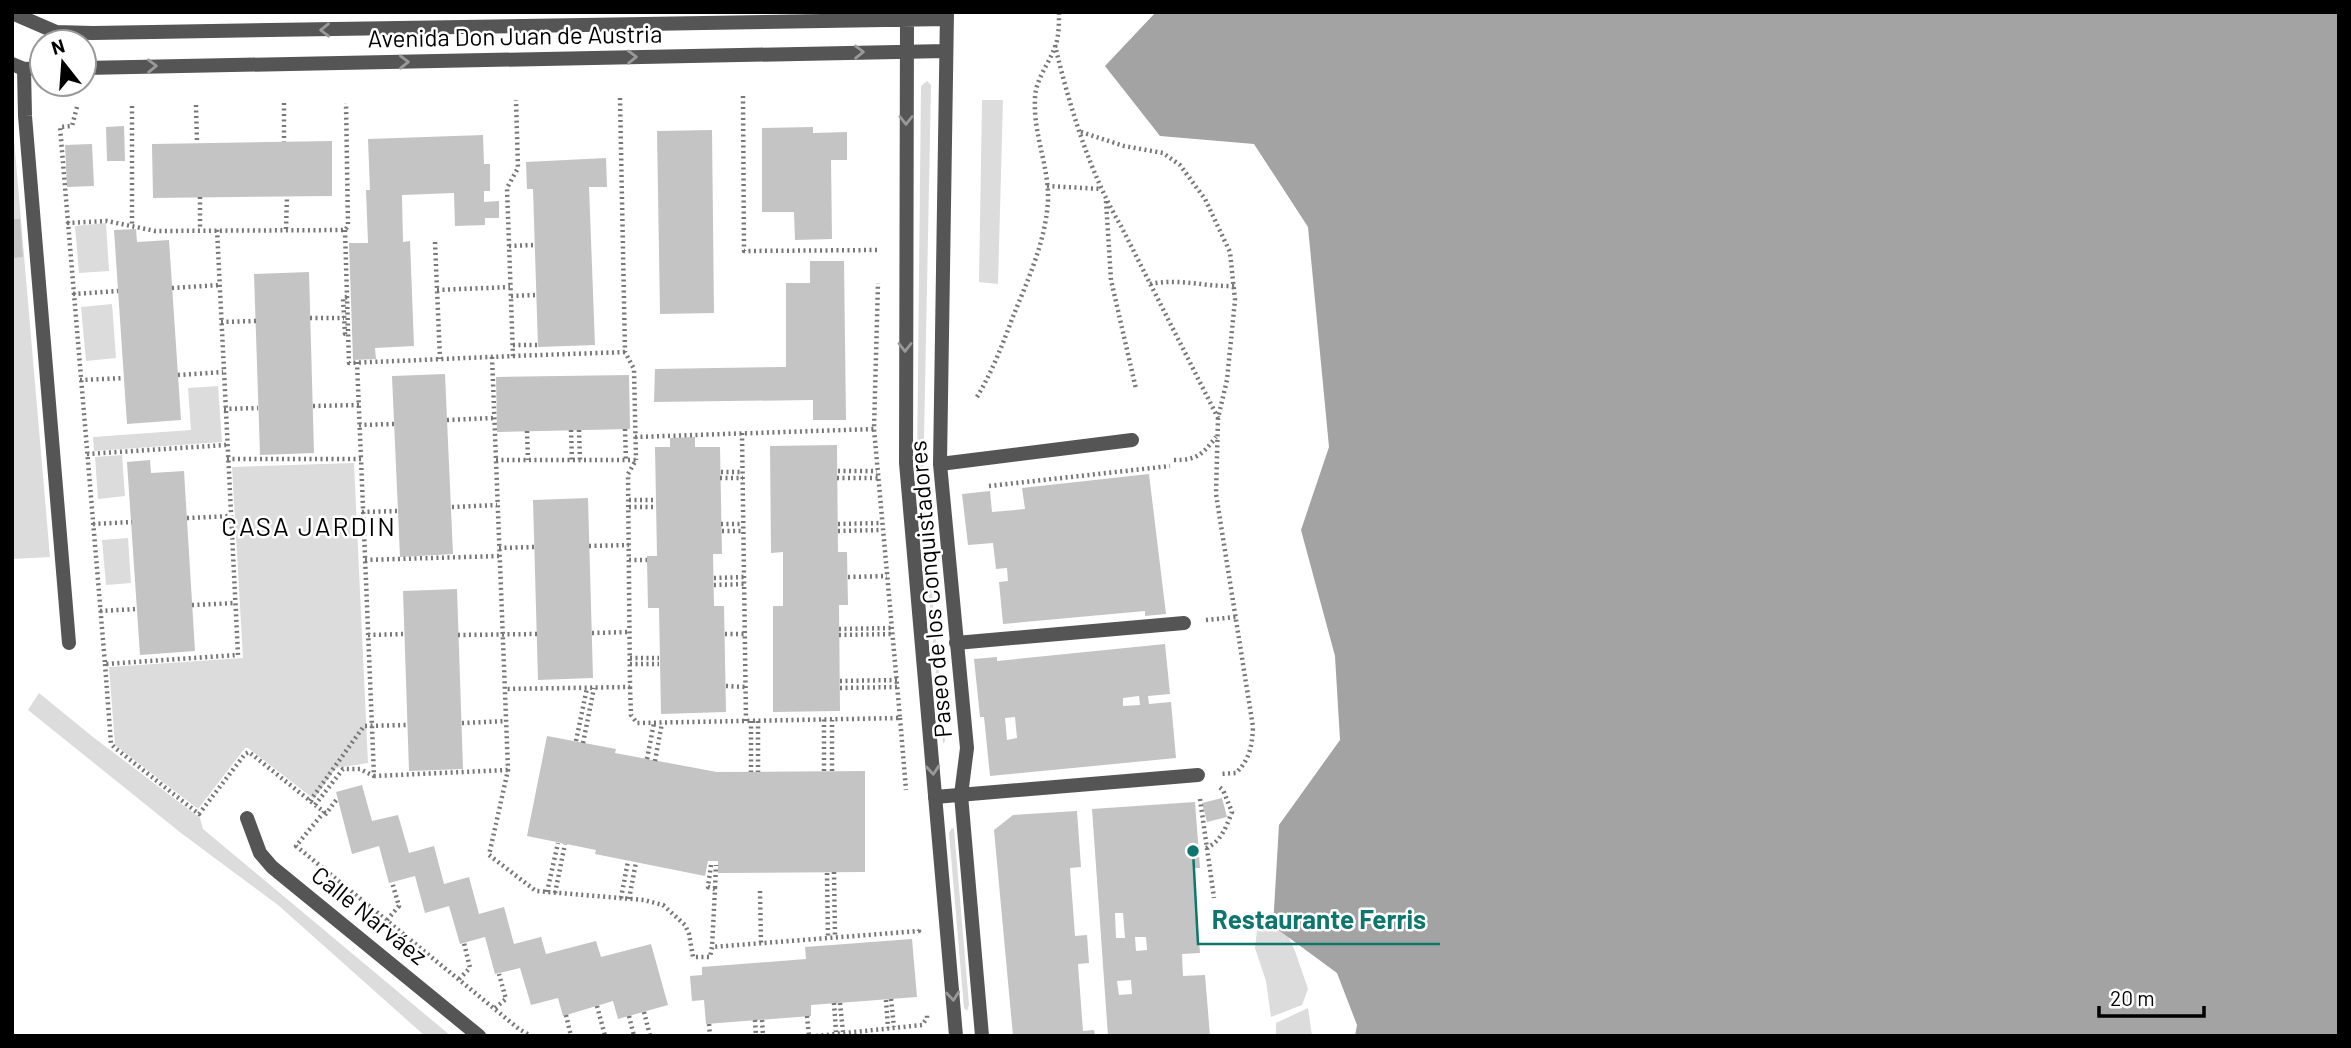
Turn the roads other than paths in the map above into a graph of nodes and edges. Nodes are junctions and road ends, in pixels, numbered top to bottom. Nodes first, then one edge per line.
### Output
1 (12, 13) edge
2 (907, 16) edge
3 (947, 16) edge
4 (906, 51) junction
5 (946, 51) junction
6 (18, 66) edge
7 (98, 68) edge
8 (1132, 440) dead end
9 (940, 464) junction
10 (1184, 623) dead end
11 (69, 643) dead end
12 (956, 643) junction
13 (1198, 775) dead end
14 (961, 794) junction
15 (935, 797) junction
16 (247, 818) dead end
17 (479, 1036) edge
18 (956, 1036) edge
19 (982, 1036) edge

2 -> 1 street, Avenida Don Juan de Austria
2 - 3 street, Avenida Don Juan de Austria
2 - 4 street, Paseo de los Conquistadores
3 - 5 street, Paseo de los Conquistadores
4 - 5 street, Avenida Don Juan de Austria
7 -> 4 street, Avenida Don Juan de Austria
4 -> 15 street, Paseo de los Conquistadores
5 - 9 street, Paseo de los Conquistadores
6 - 11 street
8 - 9 street
9 - 12 street, Paseo de los Conquistadores
10 - 12 street
12 - 14 street, Paseo de los Conquistadores
13 - 14 street
14 - 15 street
14 - 19 street, Paseo de los Conquistadores
15 -> 18 street, Paseo de los Conquistadores
16 - 17 street, Calle Narváez

